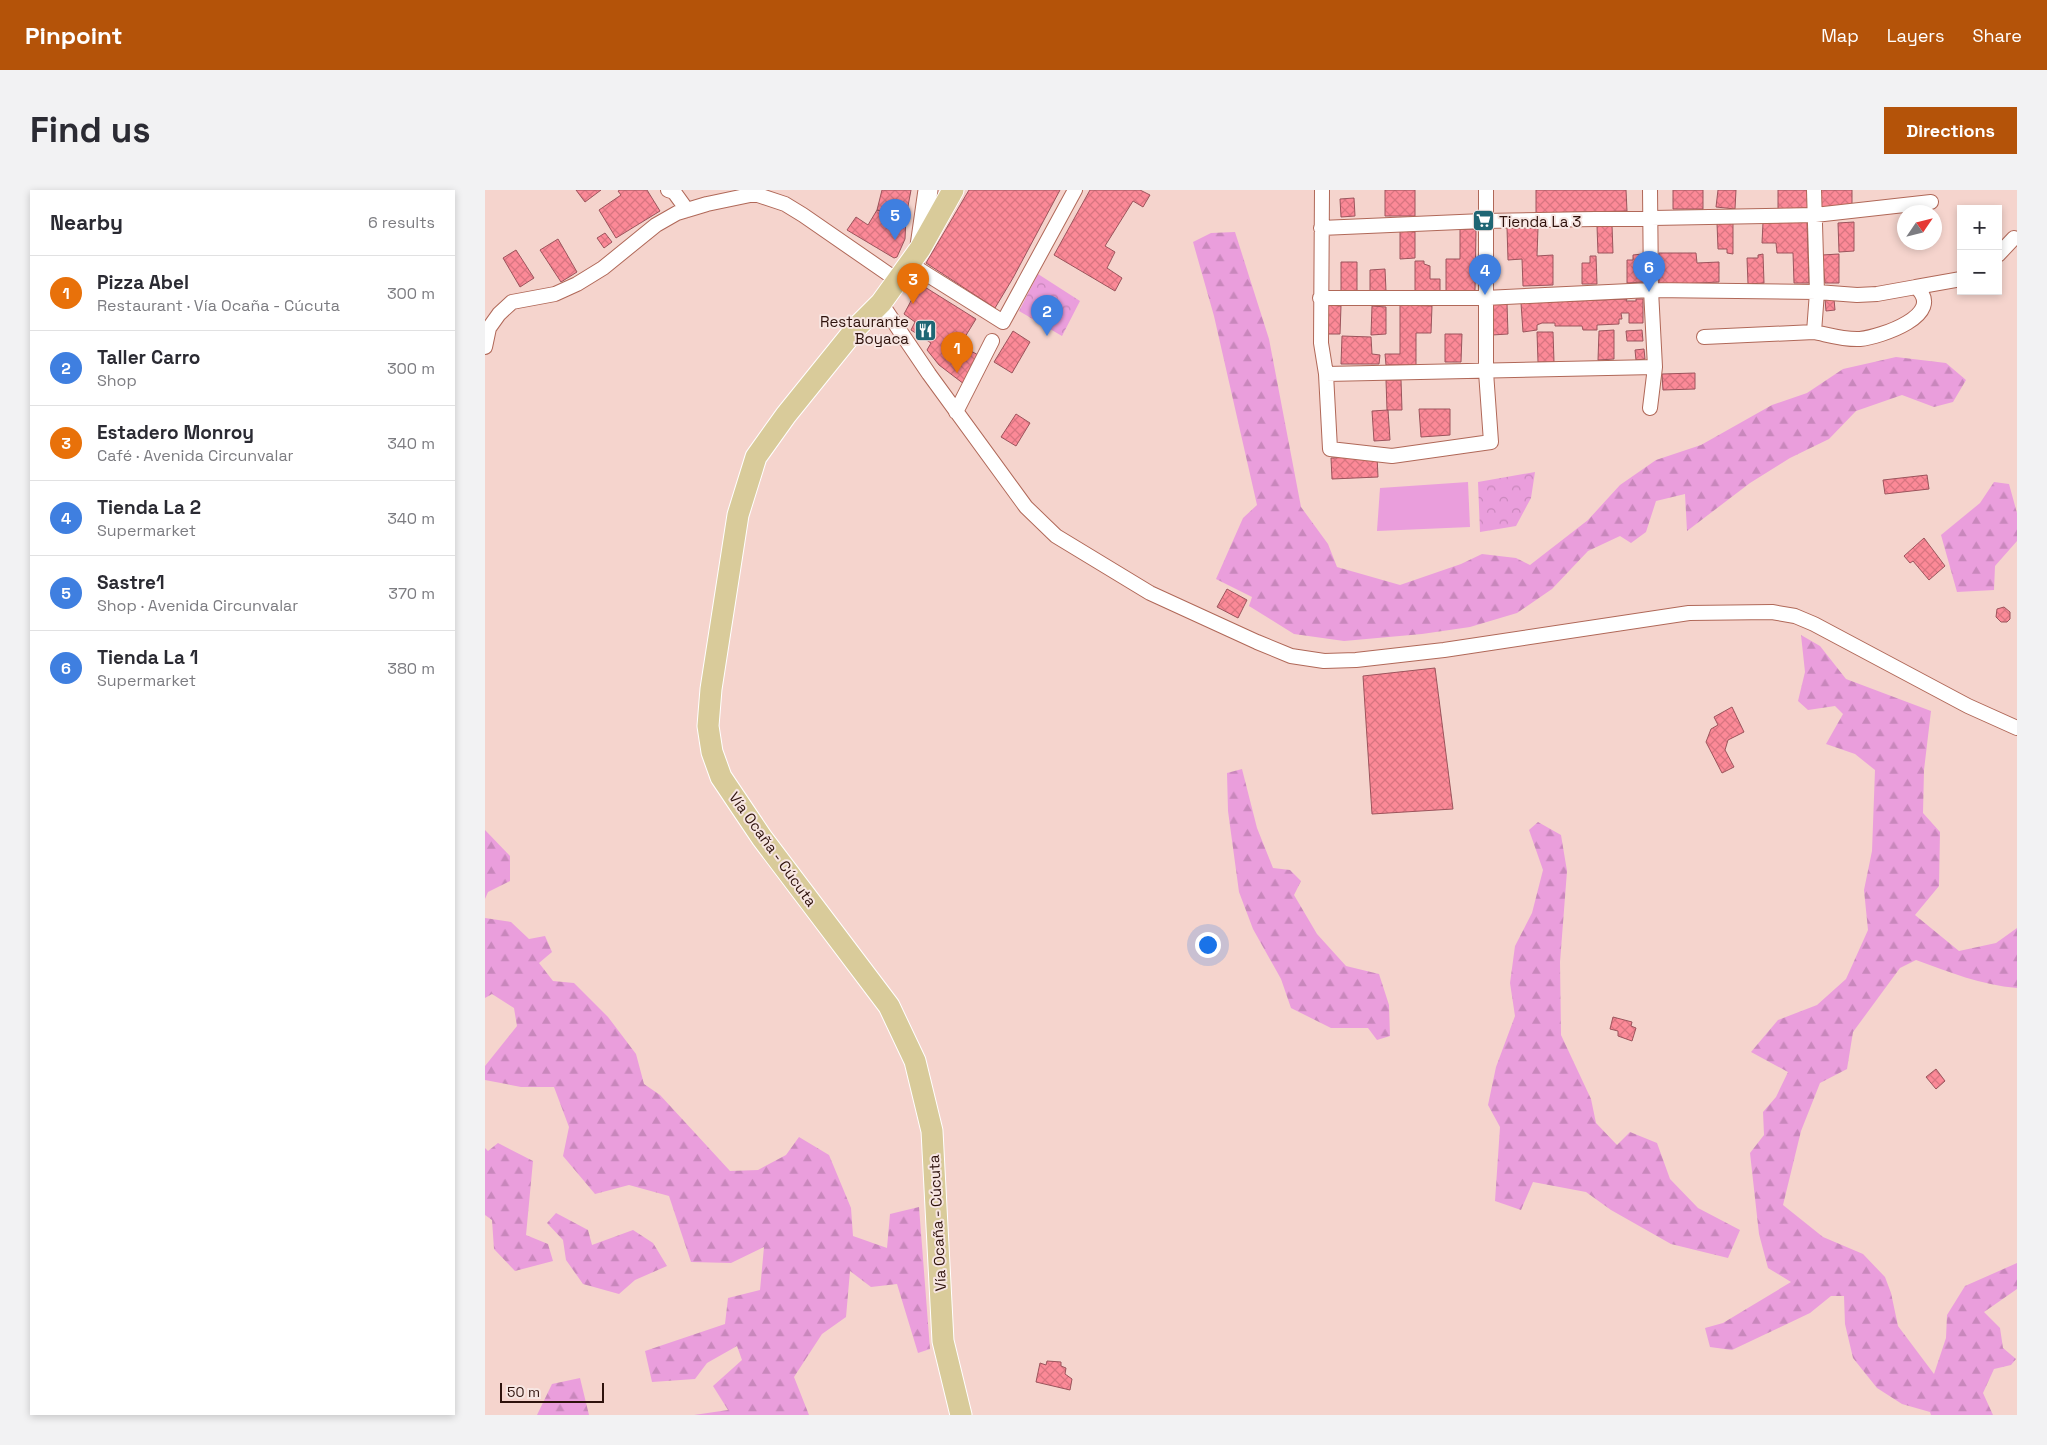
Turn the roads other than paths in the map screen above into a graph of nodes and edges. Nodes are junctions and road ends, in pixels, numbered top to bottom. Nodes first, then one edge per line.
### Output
1 (668, 190) edge
2 (928, 190) edge
3 (953, 190) edge
4 (1075, 190) edge
5 (1321, 190) edge
6 (1486, 190) edge
7 (1650, 190) edge
8 (1814, 190) edge
9 (1931, 202) dead end
10 (687, 210) junction
11 (1815, 215) junction
12 (1650, 219) junction
13 (1485, 221) junction
14 (1321, 228) junction
15 (2014, 238) dead end
16 (2002, 251) edge
17 (908, 264) junction
18 (1957, 280) edge
19 (1916, 287) junction
20 (1651, 290) junction
21 (1817, 292) junction
22 (1320, 298) junction
23 (1485, 298) junction
24 (881, 303) junction
25 (1814, 332) junction
26 (1704, 337) dead end
27 (992, 341) dead end
28 (485, 347) edge
29 (1655, 367) junction
30 (1486, 372) junction
31 (1326, 374) junction
32 (1650, 408) dead end
33 (956, 412) junction
34 (2017, 728) edge
35 (961, 1415) edge

1 - 10 street
2 - 17 street
3 - 17 main road, Vía Ocaña - Cúcuta
4 - 17 street
5 - 14 street
6 - 13 street
7 - 12 street
8 - 11 street
9 - 11 street
10 - 17 street
10 - 28 street
11 - 12 street
11 - 21 street
12 - 13 street
12 - 20 street
13 - 14 street
13 - 23 street
14 - 22 street
15 - 16 street
17 - 24 main road, Vía Ocaña - Cúcuta
18 - 19 street
19 - 21 street
19 - 25 street
20 - 21 street
20 - 23 street
20 - 29 street
21 - 25 street
22 - 23 street
22 - 31 street
23 - 30 street
24 - 33 street
24 - 35 main road, Vía Ocaña - Cúcuta
25 - 26 street
27 - 33 street
29 - 30 street
29 - 32 street
30 - 31 street
30 - 31 street
33 - 34 street

